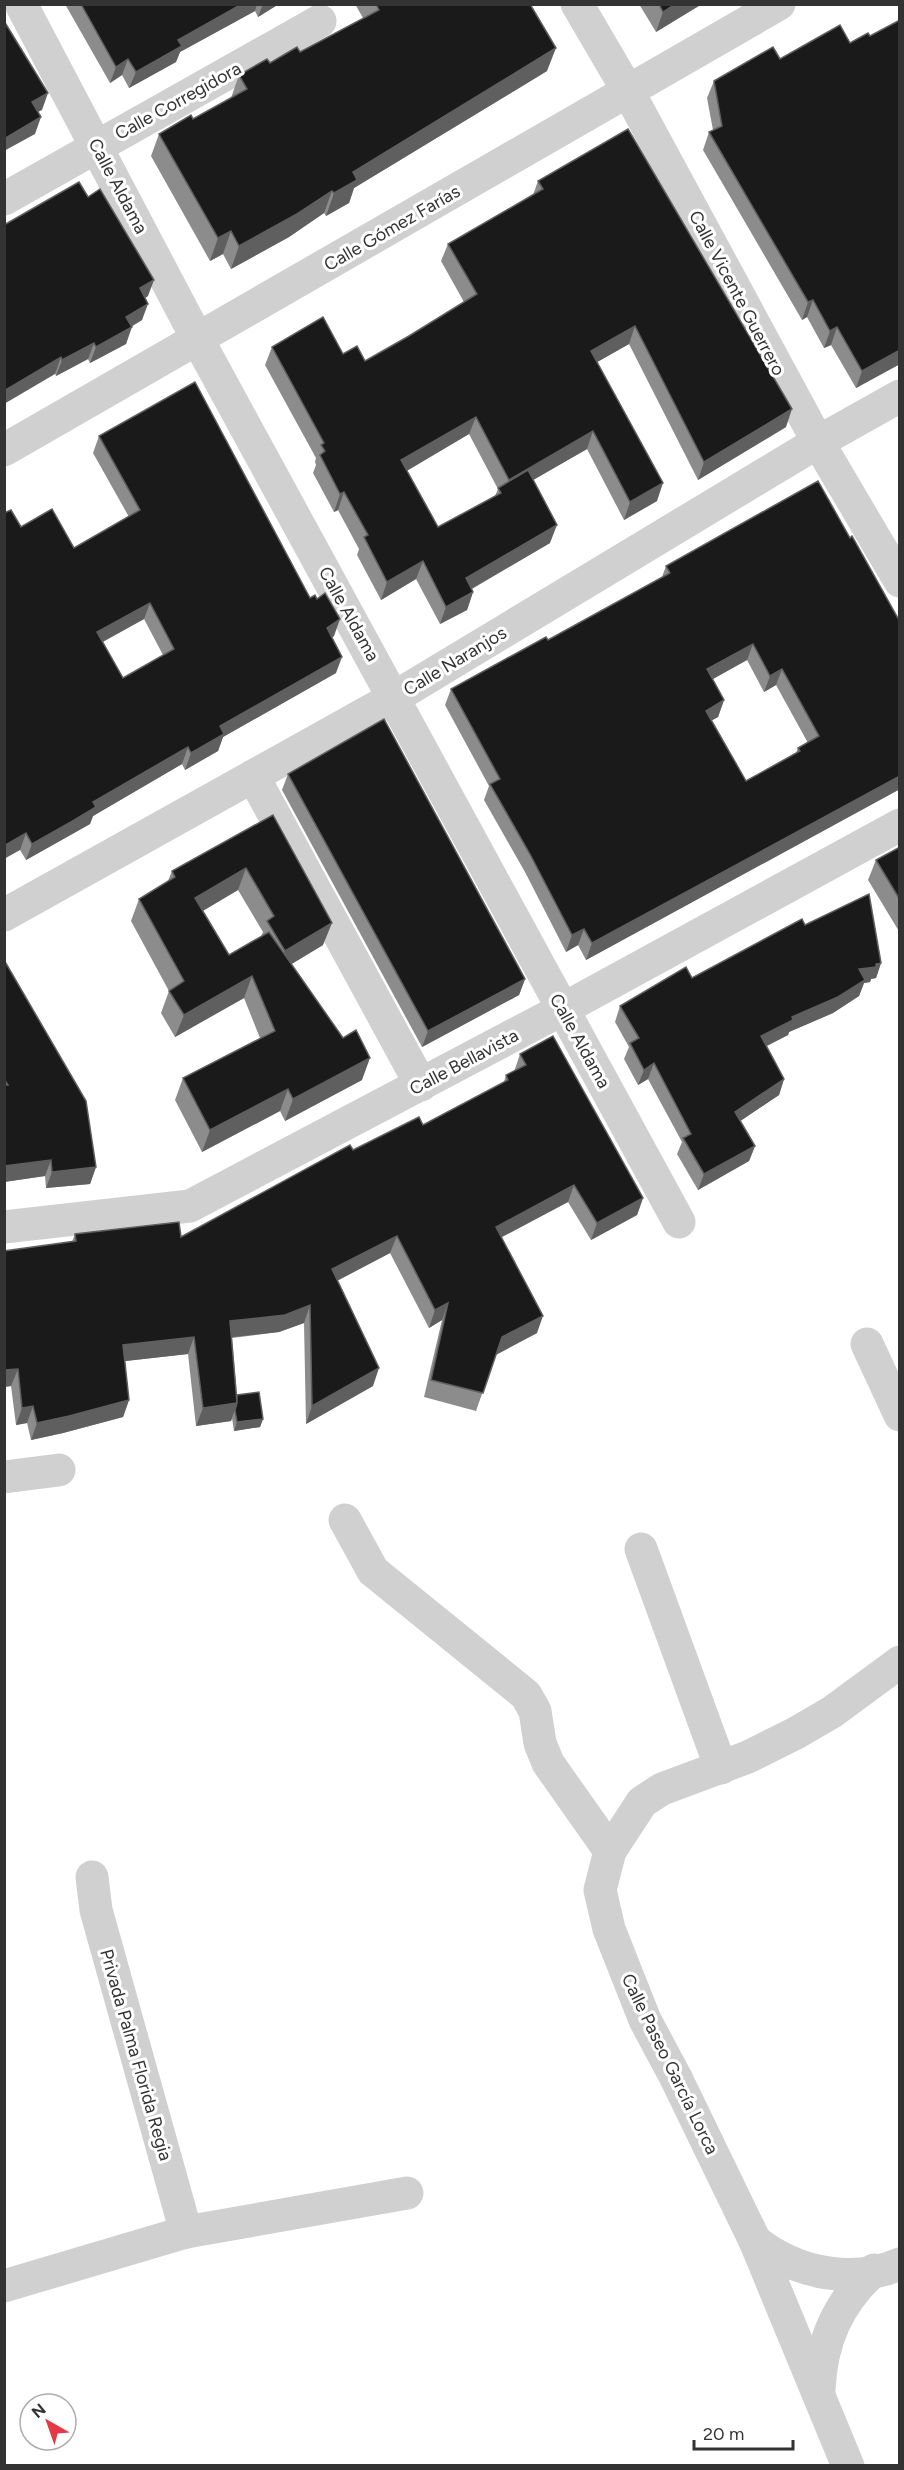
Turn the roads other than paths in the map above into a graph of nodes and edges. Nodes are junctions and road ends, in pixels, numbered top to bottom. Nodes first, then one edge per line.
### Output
1 (21, 4) edge
2 (577, 4) edge
3 (778, 4) edge
4 (320, 21) dead end
5 (628, 91) junction
6 (98, 146) junction
7 (4, 199) edge
8 (198, 340) junction
9 (900, 396) edge
10 (818, 442) junction
11 (4, 450) edge
12 (900, 581) edge
13 (394, 697) junction
14 (254, 776) junction
15 (900, 825) edge
16 (4, 915) edge
17 (563, 1009) junction
18 (421, 1085) junction
19 (679, 1222) dead end
20 (4, 1227) edge
21 (867, 1344) dead end
22 (900, 1415) edge
23 (59, 1470) dead end
24 (4, 1477) edge
25 (345, 1520) dead end
26 (641, 1549) dead end
27 (900, 1662) edge
28 (721, 1768) junction
29 (610, 1851) junction
30 (92, 1877) dead end
31 (407, 2193) dead end
32 (186, 2232) junction
33 (755, 2241) junction
34 (887, 2267) edge
35 (4, 2286) edge
36 (819, 2395) junction
37 (848, 2466) edge

1 - 6 street, Calle Aldama
2 - 5 street, Calle Vicente Guerrero
3 - 5 street, Calle Gómez Farías
4 - 6 street, Calle Corregidora
5 - 8 street, Calle Gómez Farías
5 - 10 street, Calle Vicente Guerrero
6 - 7 street, Calle Corregidora
6 - 8 street, Calle Aldama
8 - 11 street, Calle Gómez Farías
8 - 13 street, Calle Aldama
9 - 10 street, Calle Naranjos
10 - 12 street, Calle Vicente Guerrero
10 - 13 street, Calle Naranjos
13 - 14 street, Calle Naranjos
13 - 17 street, Calle Aldama
14 - 16 street, Calle Naranjos
14 - 18 street
15 - 17 street, Calle Bellavista
17 - 18 street, Calle Bellavista
17 - 19 street, Calle Aldama
18 - 20 street, Calle Bellavista
21 - 22 street
23 - 24 street
25 - 29 street
26 - 28 street
27 - 28 street, Calle Paseo García Lorca
28 - 29 street, Calle Paseo García Lorca
29 - 33 street, Calle Paseo García Lorca
30 - 32 street, Privada Palma Florida Regia
31 - 32 street
32 - 35 street
33 - 34 street
33 - 36 street, Calle Paseo García Lorca
34 - 36 street
36 - 37 street, Calle Paseo García Lorca

